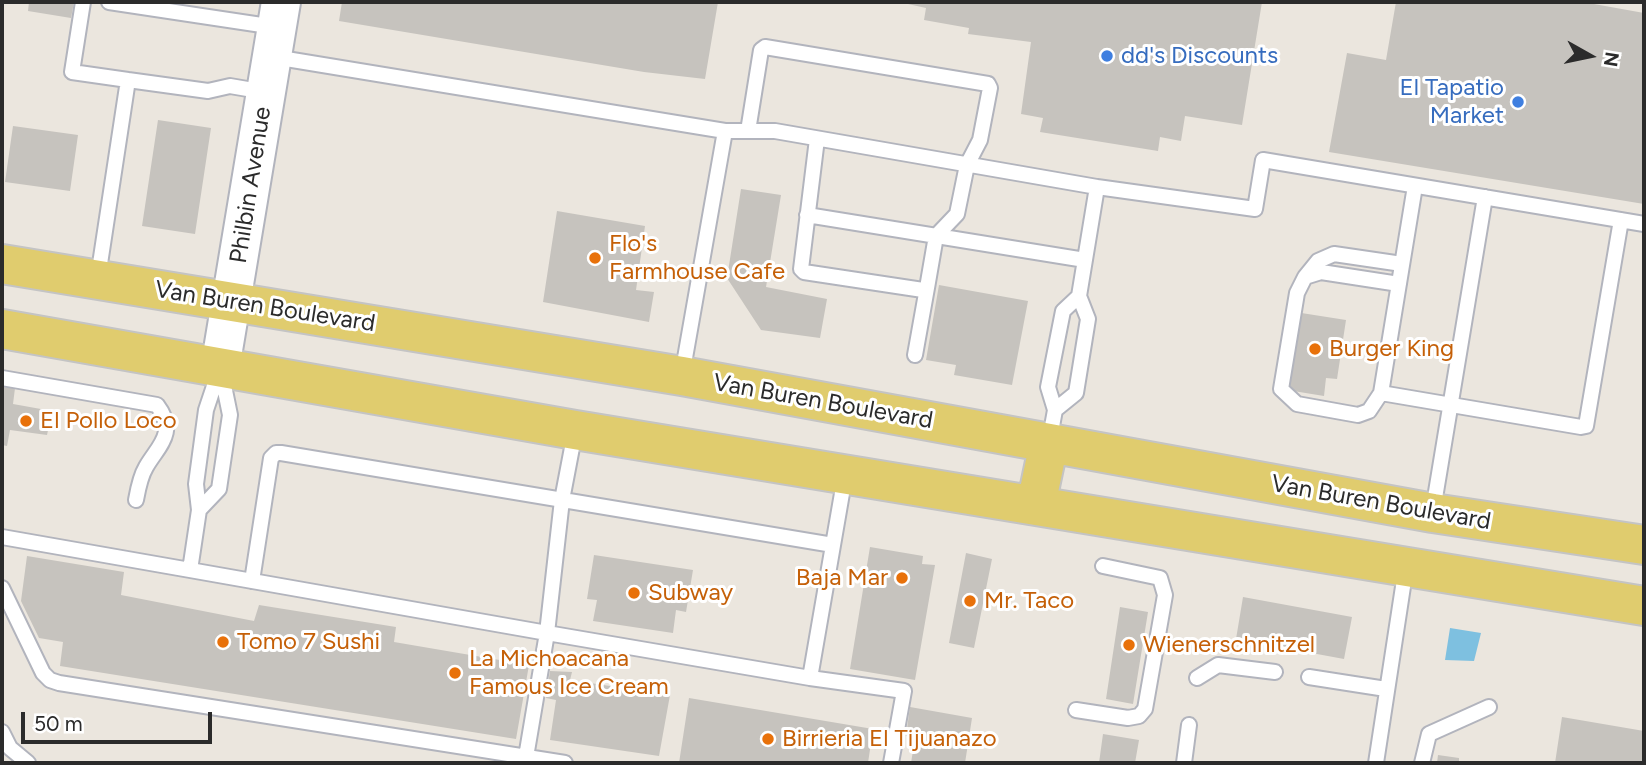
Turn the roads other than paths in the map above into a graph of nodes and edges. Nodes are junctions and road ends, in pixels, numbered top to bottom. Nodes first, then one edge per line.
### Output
1 (83, 2) edge
2 (109, 2) edge
3 (274, 44) edge
4 (128, 80) junction
5 (725, 131) junction
6 (748, 131) junction
7 (817, 139) junction
8 (967, 165) junction
9 (1415, 186) junction
10 (1097, 187) junction
11 (1485, 197) junction
12 (807, 215) junction
13 (1621, 220) junction
14 (1644, 224) edge
15 (936, 236) junction
16 (1085, 260) junction
17 (2, 264) edge
18 (1402, 264) junction
19 (1306, 277) junction
20 (97, 279) junction
21 (1399, 284) junction
22 (927, 288) junction
23 (1079, 296) junction
24 (231, 301) junction
25 (2, 329) edge
26 (915, 355) dead end
27 (220, 368) junction
28 (682, 376) junction
29 (2, 378) edge
30 (1381, 393) junction
31 (1450, 406) junction
32 (1052, 426) junction
33 (575, 430) junction
34 (846, 475) junction
35 (136, 500) dead end
36 (562, 500) junction
37 (1036, 505) junction
38 (199, 510) junction
39 (1433, 513) junction
40 (2, 537) edge
41 (833, 545) junction
42 (1644, 545) edge
43 (1103, 566) dead end
44 (1406, 566) junction
45 (190, 570) junction
46 (252, 581) junction
47 (2, 588) edge
48 (1644, 606) edge
49 (547, 633) junction
50 (1275, 672) dead end
51 (1309, 677) dead end
52 (810, 678) junction
53 (1197, 678) dead end
54 (1386, 688) junction
55 (1489, 707) dead end
56 (1076, 710) dead end
57 (1189, 726) dead end
58 (2, 732) edge
59 (526, 757) junction
60 (28, 763) edge
61 (565, 763) edge
62 (891, 763) edge
63 (1184, 763) edge
64 (1376, 763) edge
65 (1422, 763) edge

1 - 4 lane
2 - 3 lane
3 - 4 lane
3 - 5 lane
3 - 24 street, Philbin Avenue
4 - 20 lane
5 - 6 lane
5 - 28 lane
6 - 7 lane
6 - 8 lane
7 - 8 lane
7 - 12 lane
8 - 10 lane
8 - 15 lane
9 - 10 lane
9 - 11 lane
9 - 18 lane
10 - 16 lane
11 - 13 lane
11 - 31 lane
12 - 15 lane
12 - 22 lane
13 - 14 lane
13 - 31 lane
15 - 16 lane
15 - 22 lane
16 - 23 lane
17 - 20 main road, Van Buren Boulevard
18 - 19 lane
18 - 21 lane
19 - 21 lane
19 - 30 lane
20 - 24 main road, Van Buren Boulevard
21 - 30 lane
22 - 26 lane
23 - 32 lane
23 - 32 lane
24 - 27 street, Philbin Avenue
24 - 28 main road, Van Buren Boulevard
25 - 27 main road
27 - 33 main road
27 - 38 lane
27 - 38 lane
28 - 32 main road, Van Buren Boulevard
29 - 35 lane
30 - 31 lane
31 - 39 lane
32 - 37 main road
32 - 39 main road, Van Buren Boulevard
33 - 34 main road
33 - 36 lane
34 - 37 main road
34 - 41 lane
36 - 41 lane
36 - 46 lane
36 - 49 lane
37 - 44 main road
38 - 45 lane
39 - 42 main road, Van Buren Boulevard
40 - 45 lane
41 - 52 lane
43 - 56 lane
44 - 48 main road
44 - 54 lane
45 - 46 lane
46 - 49 lane
47 - 59 lane
49 - 52 lane
49 - 59 lane
50 - 53 lane
51 - 54 lane
52 - 62 lane
54 - 64 lane
55 - 65 lane
57 - 63 lane
58 - 60 lane
59 - 61 lane

